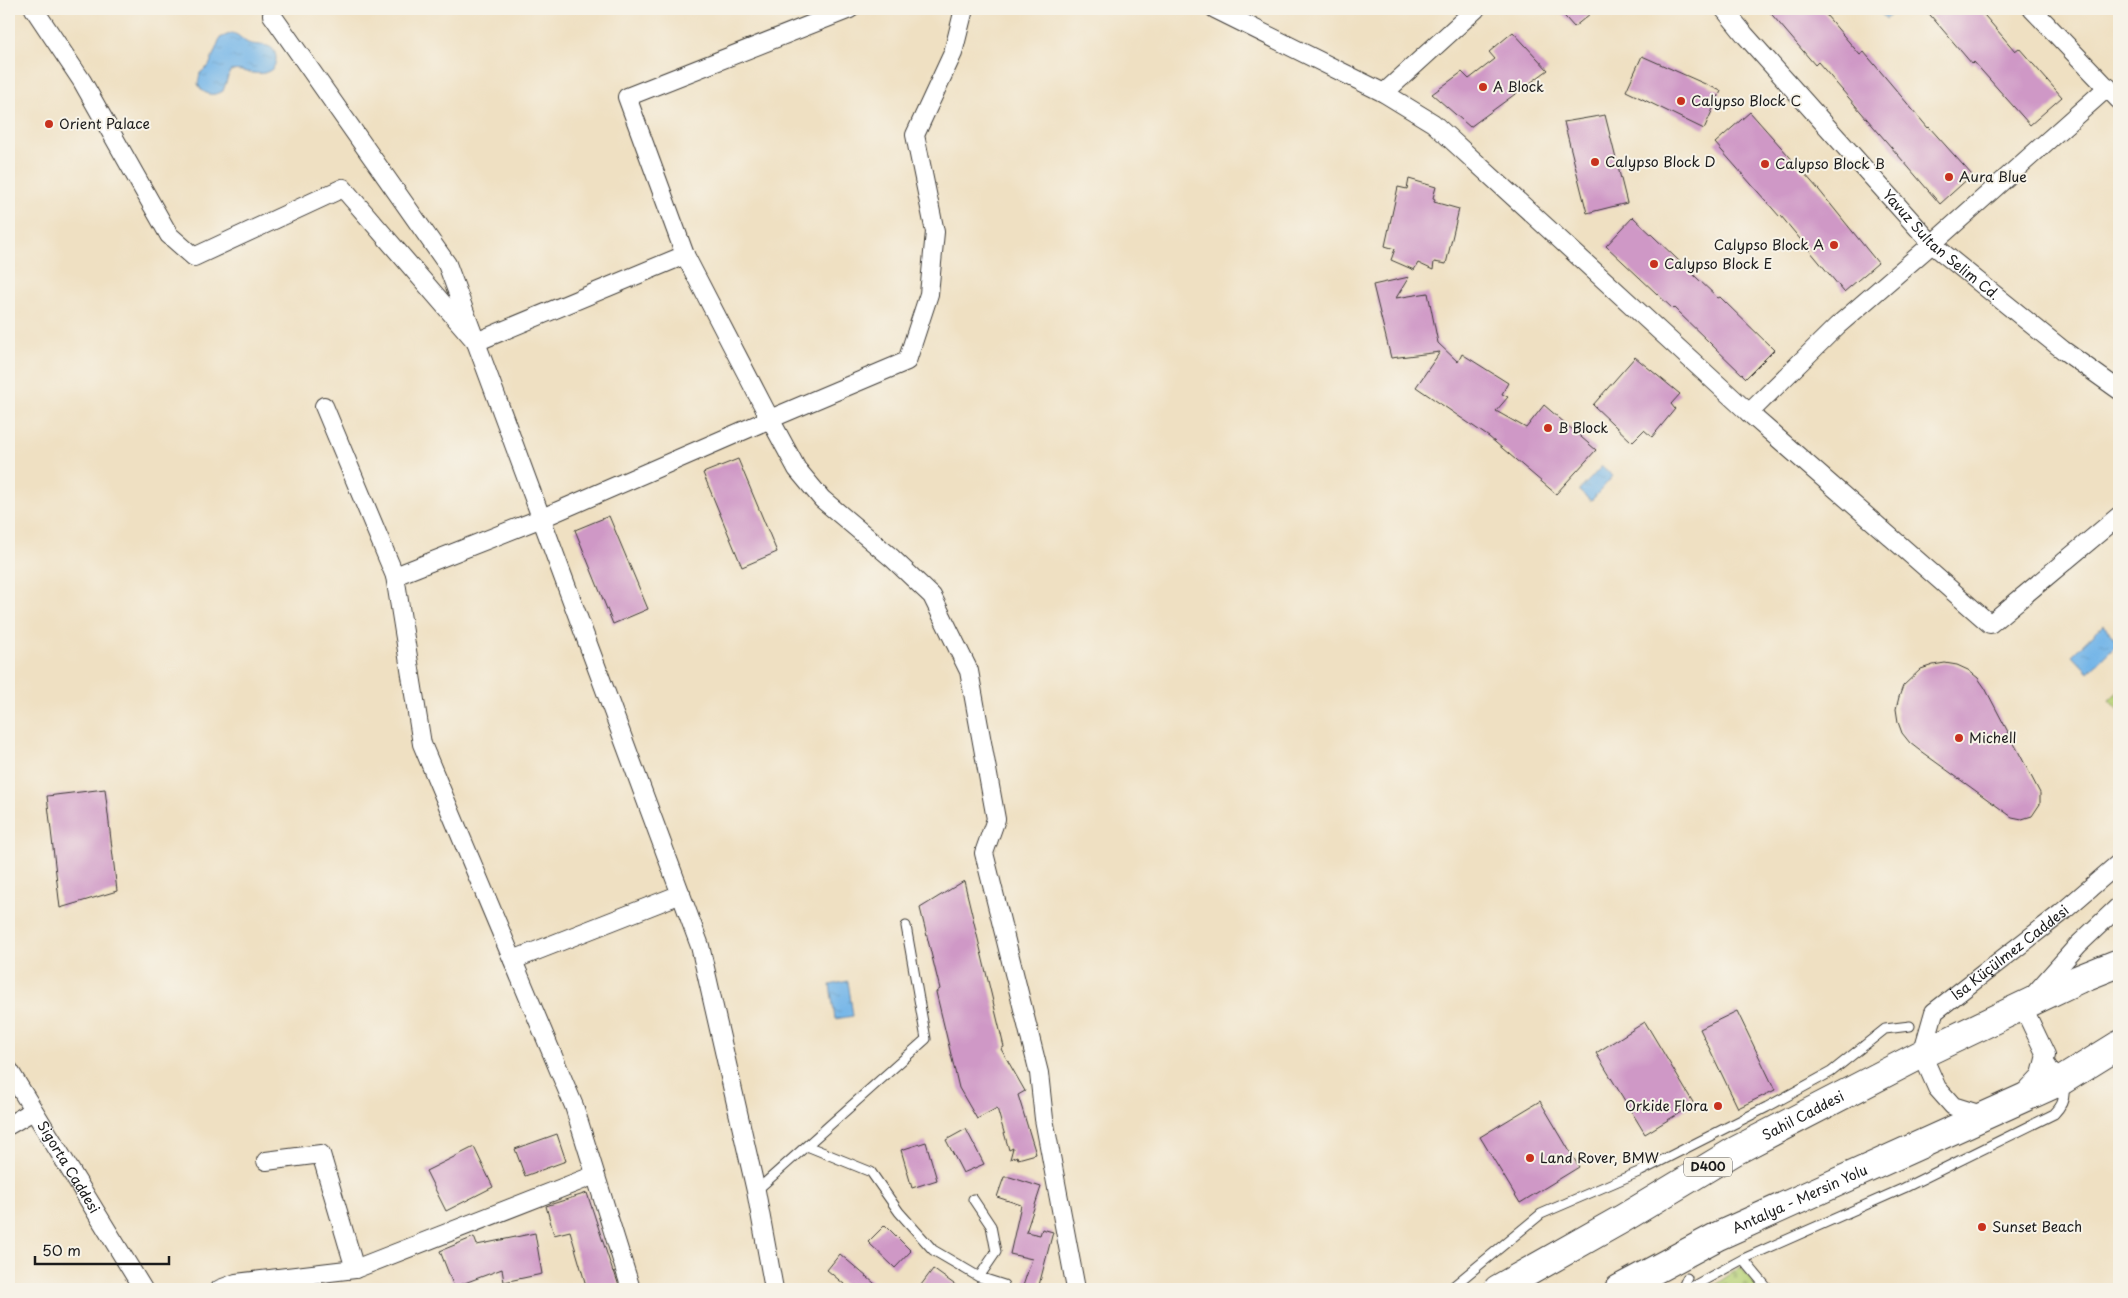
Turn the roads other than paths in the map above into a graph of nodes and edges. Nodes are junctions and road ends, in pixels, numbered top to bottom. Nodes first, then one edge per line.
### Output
1 (34, 9) edge
2 (850, 9) edge
3 (964, 9) edge
4 (1214, 9) edge
5 (1476, 9) edge
6 (1724, 9) edge
7 (2032, 9) edge
8 (272, 15) dead end
9 (1384, 93) junction
10 (2114, 94) edge
11 (1932, 244) junction
12 (685, 255) junction
13 (476, 342) junction
14 (2119, 390) edge
15 (324, 406) dead end
16 (1750, 413) junction
17 (770, 419) junction
18 (2119, 516) edge
19 (542, 518) junction
20 (395, 576) junction
21 (2119, 864) edge
22 (681, 894) junction
23 (2119, 906) edge
24 (906, 926) dead end
25 (513, 960) junction
26 (2119, 963) edge
27 (2023, 1007) junction
28 (1910, 1026) dead end
29 (2119, 1045) edge
30 (1922, 1054) junction
31 (2046, 1055) junction
32 (9, 1071) edge
33 (2061, 1080) junction
34 (2016, 1101) junction
35 (33, 1111) junction
36 (1985, 1116) junction
37 (9, 1125) edge
38 (807, 1146) junction
39 (266, 1161) dead end
40 (595, 1175) junction
41 (756, 1191) junction
42 (973, 1199) dead end
43 (1742, 1259) junction
44 (355, 1269) junction
45 (979, 1277) junction
46 (1686, 1278) dead end
47 (1004, 1285) dead end
48 (143, 1289) edge
49 (220, 1289) edge
50 (631, 1289) edge
51 (774, 1289) edge
52 (1076, 1289) edge
53 (1450, 1289) edge
54 (1498, 1289) edge
55 (1619, 1289) edge
56 (1682, 1289) edge
57 (1688, 1289) edge
58 (1768, 1289) edge

1 - 13 street
2 - 12 street
3 - 17 street
4 - 9 street
5 - 9 street
6 - 11 street, Yavuz Sultan Selim Cd.
7 - 10 street
8 - 13 street
9 - 16 street
10 - 11 street
11 - 14 street, Yavuz Sultan Selim Cd.
11 - 16 street
12 - 13 street
12 - 17 street
13 - 19 street
15 - 20 street
16 - 18 street
17 - 19 street
17 - 52 street
19 - 20 street
19 - 22 street
20 - 25 street
21 - 30 street, İsa Küçülmez Caddesi
22 - 25 street
22 - 41 street
23 - 27 street
24 - 38 lane
25 - 40 street
26 - 27 highway, Sahil Caddesi / D400
27 - 30 highway, Sahil Caddesi / D400
27 - 31 street
28 - 53 lane
29 - 33 highway
30 - 36 street
30 - 54 highway, Sahil Caddesi / D400
31 - 33 lane
31 - 34 street
32 - 35 street, Sigorta Caddesi
33 - 34 highway, Antalya - Mersin Yolu
33 - 43 lane
34 - 36 highway, Antalya - Mersin Yolu
35 - 37 street
35 - 48 street, Sigorta Caddesi
36 - 55 highway, Antalya - Mersin Yolu
38 - 41 lane
38 - 45 lane
39 - 44 street
40 - 44 street
40 - 50 street
41 - 51 street
42 - 45 lane
43 - 57 lane
43 - 58 lane
44 - 49 street
45 - 47 lane
46 - 56 lane

